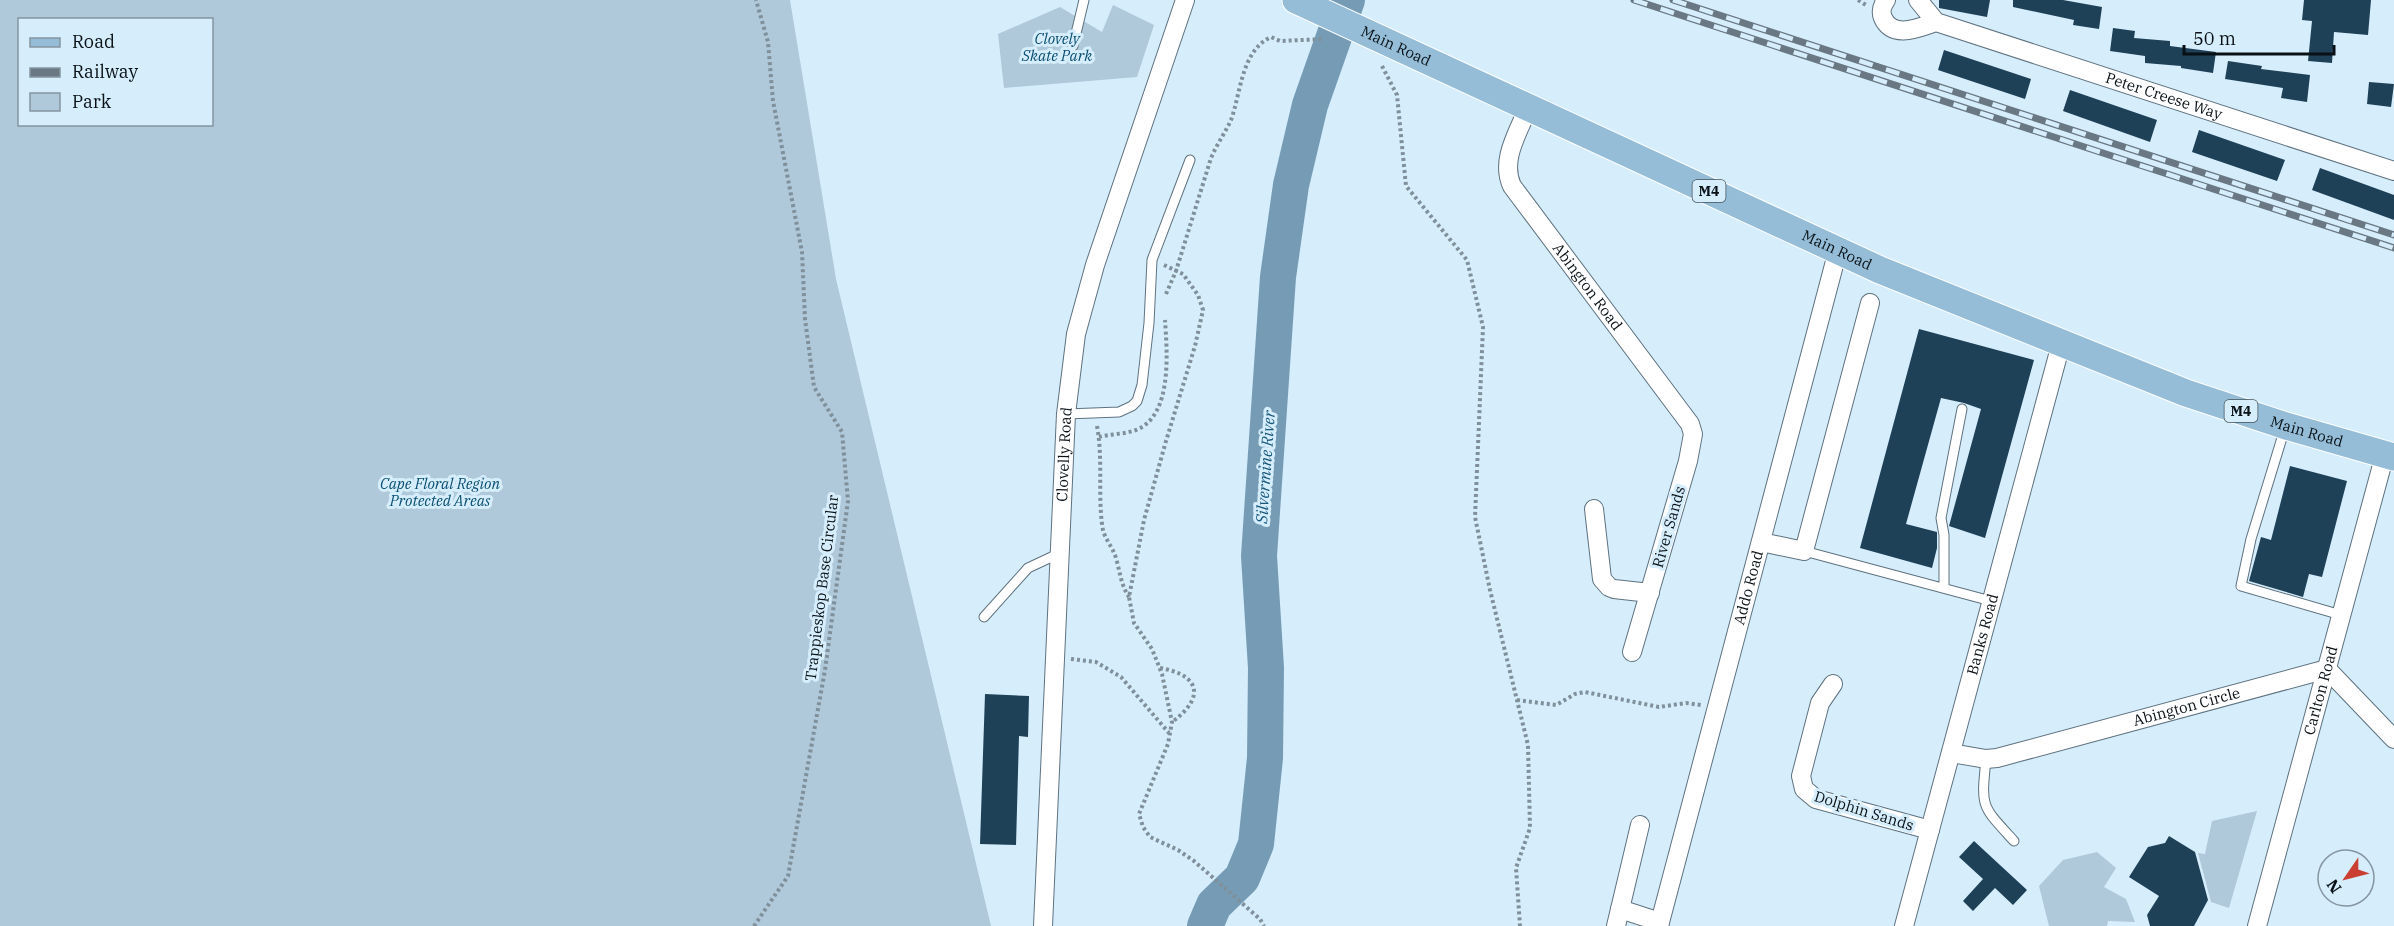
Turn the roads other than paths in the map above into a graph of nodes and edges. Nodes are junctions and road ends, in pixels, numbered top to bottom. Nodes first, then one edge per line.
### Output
1 (1084, 0) edge
2 (1185, 0) edge
3 (1886, 0) edge
4 (1918, 0) edge
5 (1306, 5) edge
6 (1936, 22) junction
7 (1073, 46) dead end
8 (1528, 108) junction
9 (1190, 160) dead end
10 (2394, 171) edge
11 (1838, 250) junction
12 (1870, 303) dead end
13 (2061, 344) junction
14 (1962, 409) dead end
15 (1066, 414) junction
16 (2286, 426) junction
17 (2389, 456) edge
18 (1688, 461) joint
19 (1594, 509) dead end
20 (1761, 542) junction
21 (1804, 551) junction
22 (1060, 553) junction
23 (1944, 588) junction
24 (1650, 593) junction
25 (1991, 601) junction
26 (2341, 615) junction
27 (984, 617) dead end
28 (1632, 652) dead end
29 (2327, 669) junction
30 (1833, 684) dead end
31 (2394, 739) edge
32 (1951, 753) junction
33 (1986, 759) junction
34 (1640, 825) dead end
35 (1930, 831) junction
36 (2014, 841) dead end
37 (1618, 917) edge
38 (1659, 924) edge
39 (1043, 926) edge
40 (1904, 926) edge
41 (2257, 926) edge

1 - 7 lane
2 - 15 street, Clovelly Road
3 - 6 street
4 - 6 street
5 - 8 main road, Main Road / M4
6 - 10 street, Peter Creese Way
8 - 11 main road, Main Road / M4
8 - 18 street, Abington Road
9 - 15 lane
11 - 13 main road, Main Road / M4
11 - 20 street, Addo Road
12 - 21 street
13 - 16 main road, Main Road / M4
13 - 25 street, Banks Road
14 - 23 lane
15 - 22 street, Clovelly Road
16 - 17 main road, Main Road / M4
16 - 26 lane
17 - 26 street, Carlton Road
18 - 24 street, River Sands
19 - 24 street
20 - 21 street
20 - 38 street, Addo Road
21 - 23 lane
22 - 27 lane
22 - 39 street, Clovelly Road
23 - 25 lane
24 - 28 street, River Sands
25 - 32 street, Banks Road
26 - 29 street, Carlton Road
29 - 31 street
29 - 33 street, Abington Circle
29 - 41 street, Carlton Road
30 - 35 street, Dolphin Sands
32 - 33 street, Abington Circle
32 - 35 street, Banks Road
33 - 36 lane
34 - 37 street
35 - 40 street, Banks Road
37 - 38 street

